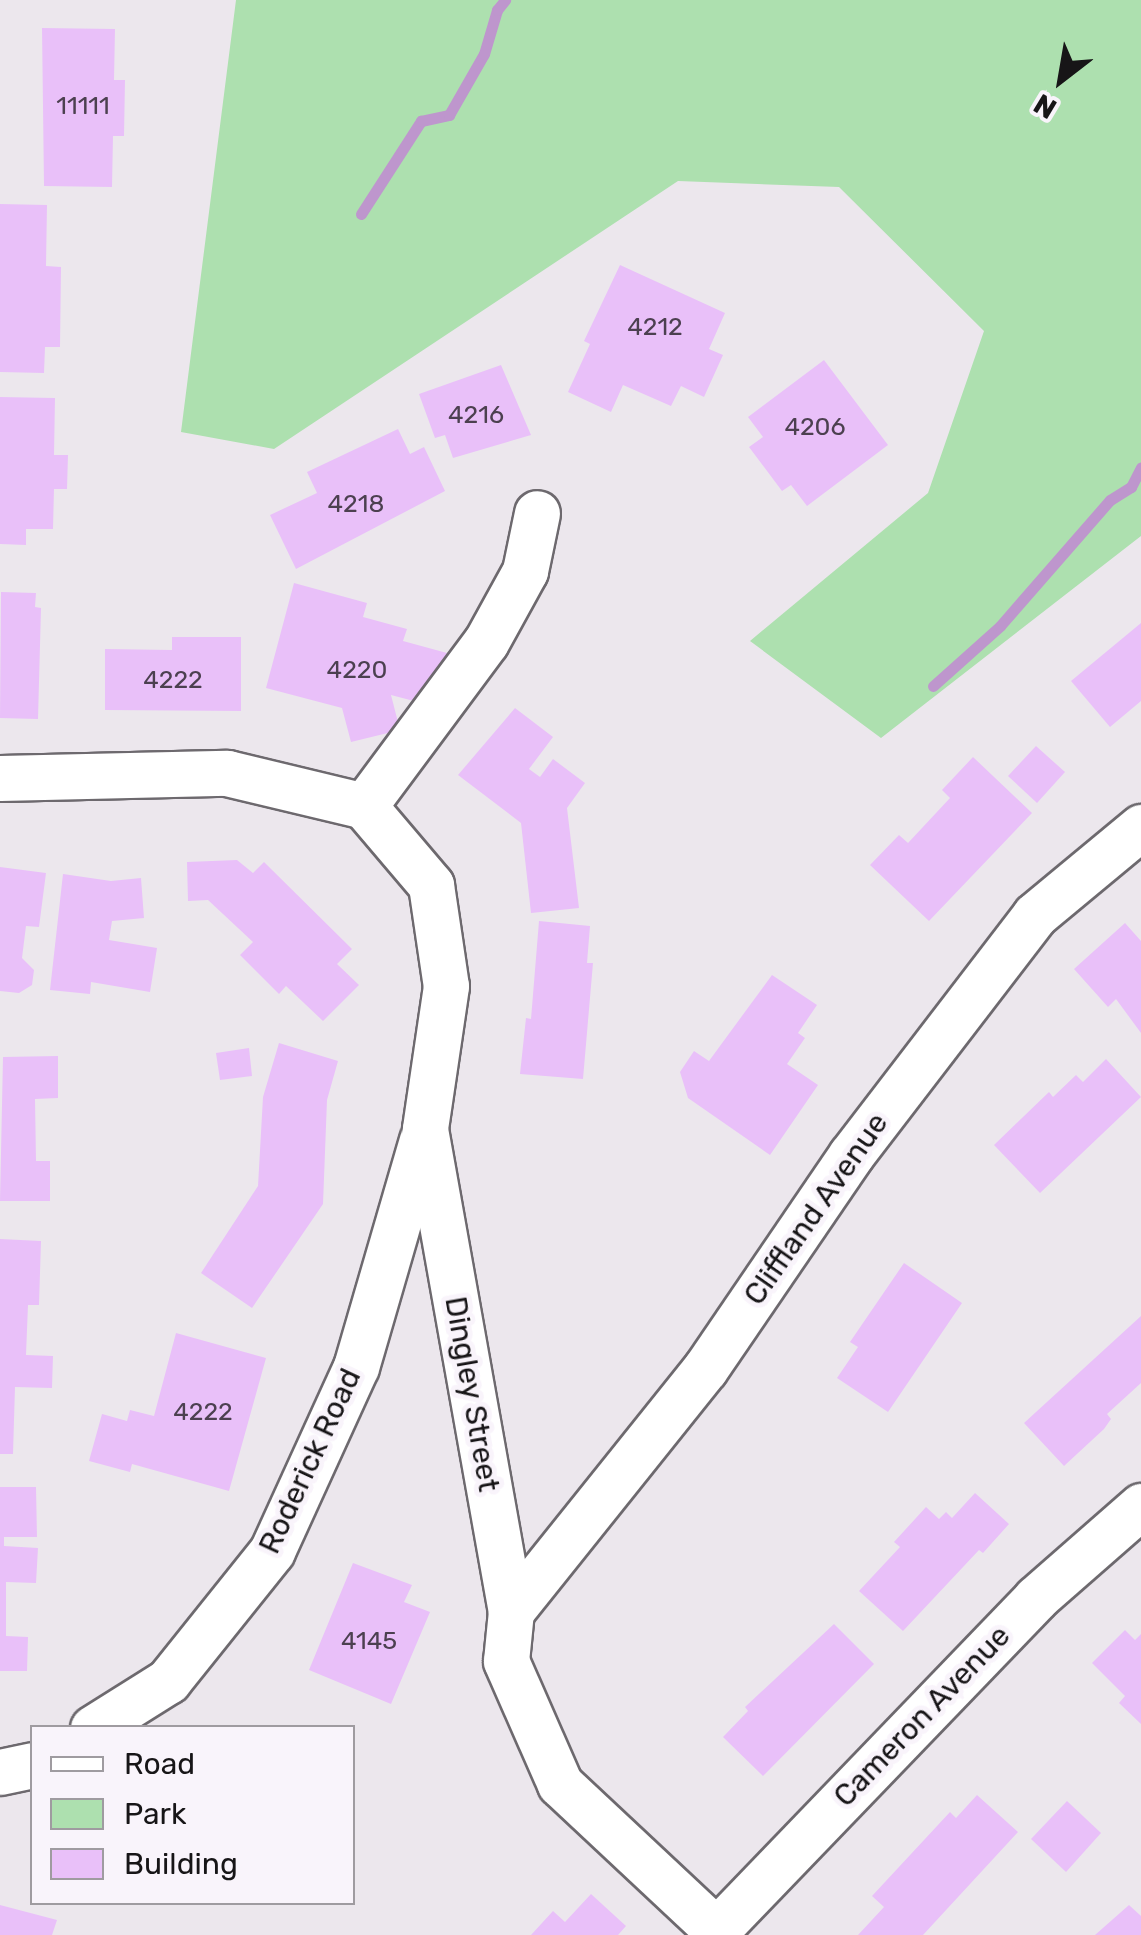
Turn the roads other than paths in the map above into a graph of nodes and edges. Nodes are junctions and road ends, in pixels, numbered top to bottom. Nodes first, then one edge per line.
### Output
1 (537, 513) dead end
2 (0, 778) edge
3 (364, 806) junction
4 (1141, 827) edge
5 (425, 1129) junction
6 (1141, 1506) edge
7 (511, 1611) junction
8 (98, 1725) edge
9 (30, 1765) edge
10 (0, 1772) edge
11 (714, 1933) edge

1 - 3 street
2 - 3 street
3 - 5 street, Dingley Street
4 - 7 street, Cliffland Avenue
5 - 7 street, Dingley Street
5 - 8 street, Roderick Road
6 - 11 street, Cameron Avenue
7 - 11 street, Dingley Street
9 - 10 street

